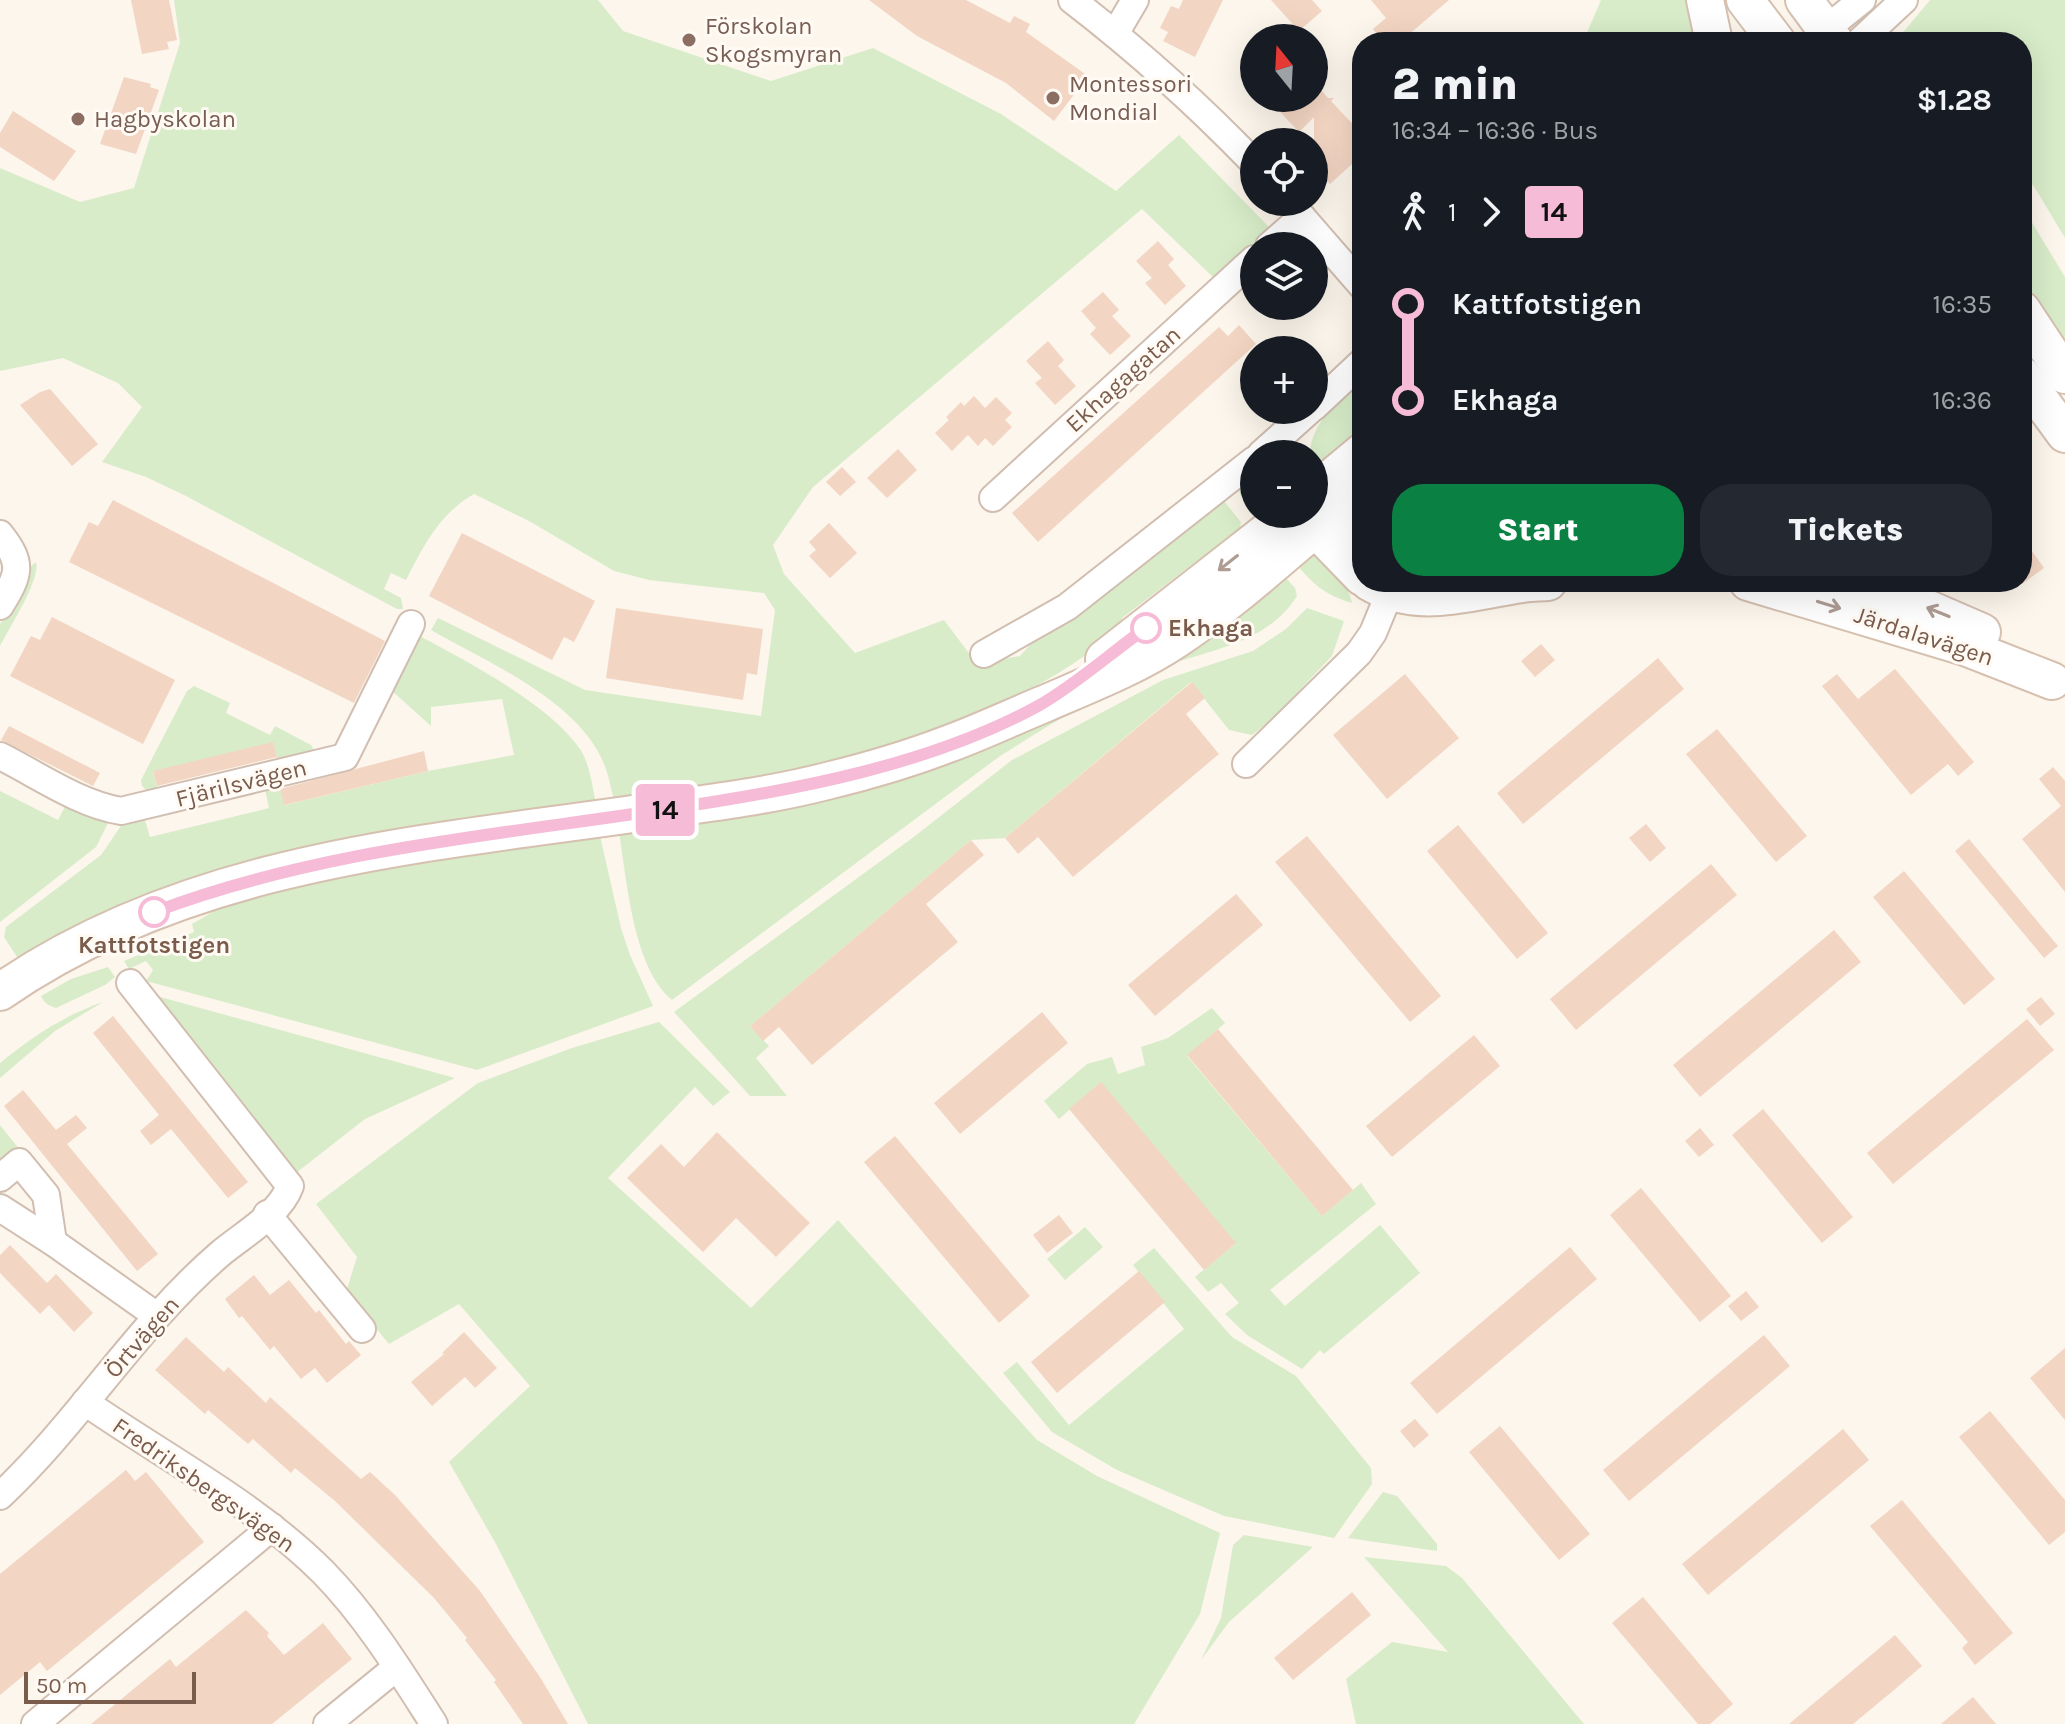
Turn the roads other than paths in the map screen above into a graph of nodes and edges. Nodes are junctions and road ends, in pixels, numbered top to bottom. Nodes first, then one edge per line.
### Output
1 (1072, 0) edge
2 (1135, 0) edge
3 (1705, 0) edge
4 (1745, 0) edge
5 (1804, 0) edge
6 (1862, 0) edge
7 (1904, 0) edge
8 (1712, 32) edge
9 (1769, 32) edge
10 (1821, 32) edge
11 (1830, 32) edge
12 (1870, 32) edge
13 (1115, 34) junction
14 (1240, 148) edge
15 (1300, 216) edge
16 (1240, 272) edge
17 (1352, 275) edge
18 (2032, 325) edge
19 (1352, 371) edge
20 (2065, 375) edge
21 (2032, 389) edge
22 (1328, 393) edge
23 (1295, 424) edge
24 (2065, 434) edge
25 (1279, 440) edge
26 (1352, 464) edge
27 (1240, 473) edge
28 (1328, 492) edge
29 (993, 498) dead end
30 (1328, 512) edge
31 (1328, 517) edge
32 (1285, 528) edge
33 (1352, 533) edge
34 (0, 534) edge
35 (1352, 548) edge
36 (1378, 592) edge
37 (1405, 592) edge
38 (1481, 592) edge
39 (1781, 592) edge
40 (1883, 592) edge
41 (0, 606) edge
42 (411, 624) dead end
43 (984, 654) dead end
44 (2059, 686) edge
45 (0, 756) edge
46 (1246, 764) dead end
47 (130, 983) dead end
48 (0, 992) edge
49 (0, 1178) edge
50 (0, 1208) edge
51 (267, 1214) junction
52 (53, 1242) junction
53 (157, 1316) junction
54 (362, 1329) dead end
55 (85, 1402) junction
56 (0, 1496) edge
57 (272, 1527) junction
58 (397, 1667) junction
59 (35, 1724) edge
60 (327, 1724) edge
61 (434, 1724) edge

1 - 13 street
2 - 13 street
3 - 8 main road
4 - 9 main road
5 - 10 main road
6 - 11 street
7 - 12 street
13 - 14 street
15 - 17 street
16 - 29 street, Ekhagagatan
18 - 20 main road
19 - 22 street
21 - 24 main road
23 - 25 street
26 - 28 main road
27 - 43 street
30 - 33 main road
31 - 35 main road
32 - 48 main road
34 - 41 street
36 - 46 street
37 - 38 main road
39 -> 44 main road, Järdalavägen
44 -> 40 main road, Järdalavägen
42 - 45 street, Fjärilsvägen
47 - 51 street, Örtvägen
49 - 52 street
50 - 52 street
51 - 53 street, Örtvägen
51 - 54 street
52 - 53 street
53 - 55 street, Örtvägen
55 - 56 street, Örtvägen
55 - 57 street, Fredriksbergsvägen
57 - 58 street, Fredriksbergsvägen
57 - 59 street
58 - 60 street
58 - 61 street, Fredriksbergsvägen

